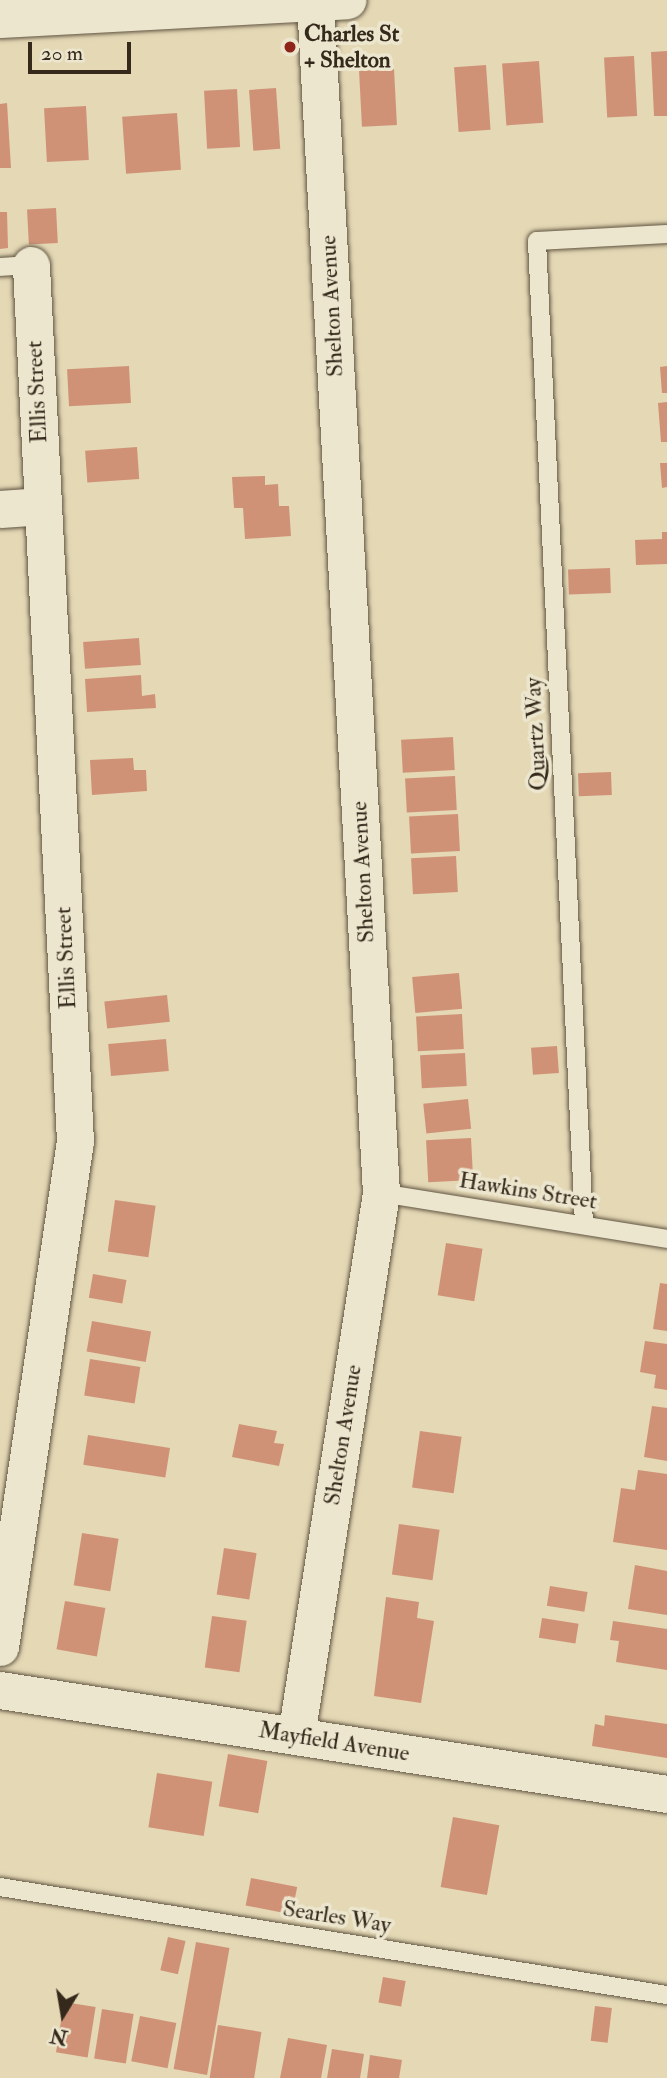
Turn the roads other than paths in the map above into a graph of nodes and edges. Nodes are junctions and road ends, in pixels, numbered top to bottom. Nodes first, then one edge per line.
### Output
1 (331, 1) edge
2 (0, 19) edge
3 (667, 234) edge
4 (15, 266) edge
5 (43, 506) junction
6 (0, 509) edge
7 (381, 1193) junction
8 (584, 1224) junction
9 (667, 1239) edge
10 (0, 1647) edge
11 (0, 1690) edge
12 (296, 1736) junction
13 (667, 1794) edge
14 (0, 1887) edge
15 (667, 1995) edge

1 - 2 street
1 - 7 street, Shelton Avenue
3 - 8 lane, Quartz Way
4 - 5 street, Ellis Street
5 - 6 street
5 - 10 street, Ellis Street
7 - 8 lane, Hawkins Street
7 - 12 street, Shelton Avenue
8 - 9 lane, Hawkins Street
11 - 12 street, Mayfield Avenue
12 - 13 street, Mayfield Avenue
14 - 15 lane, Searles Way

